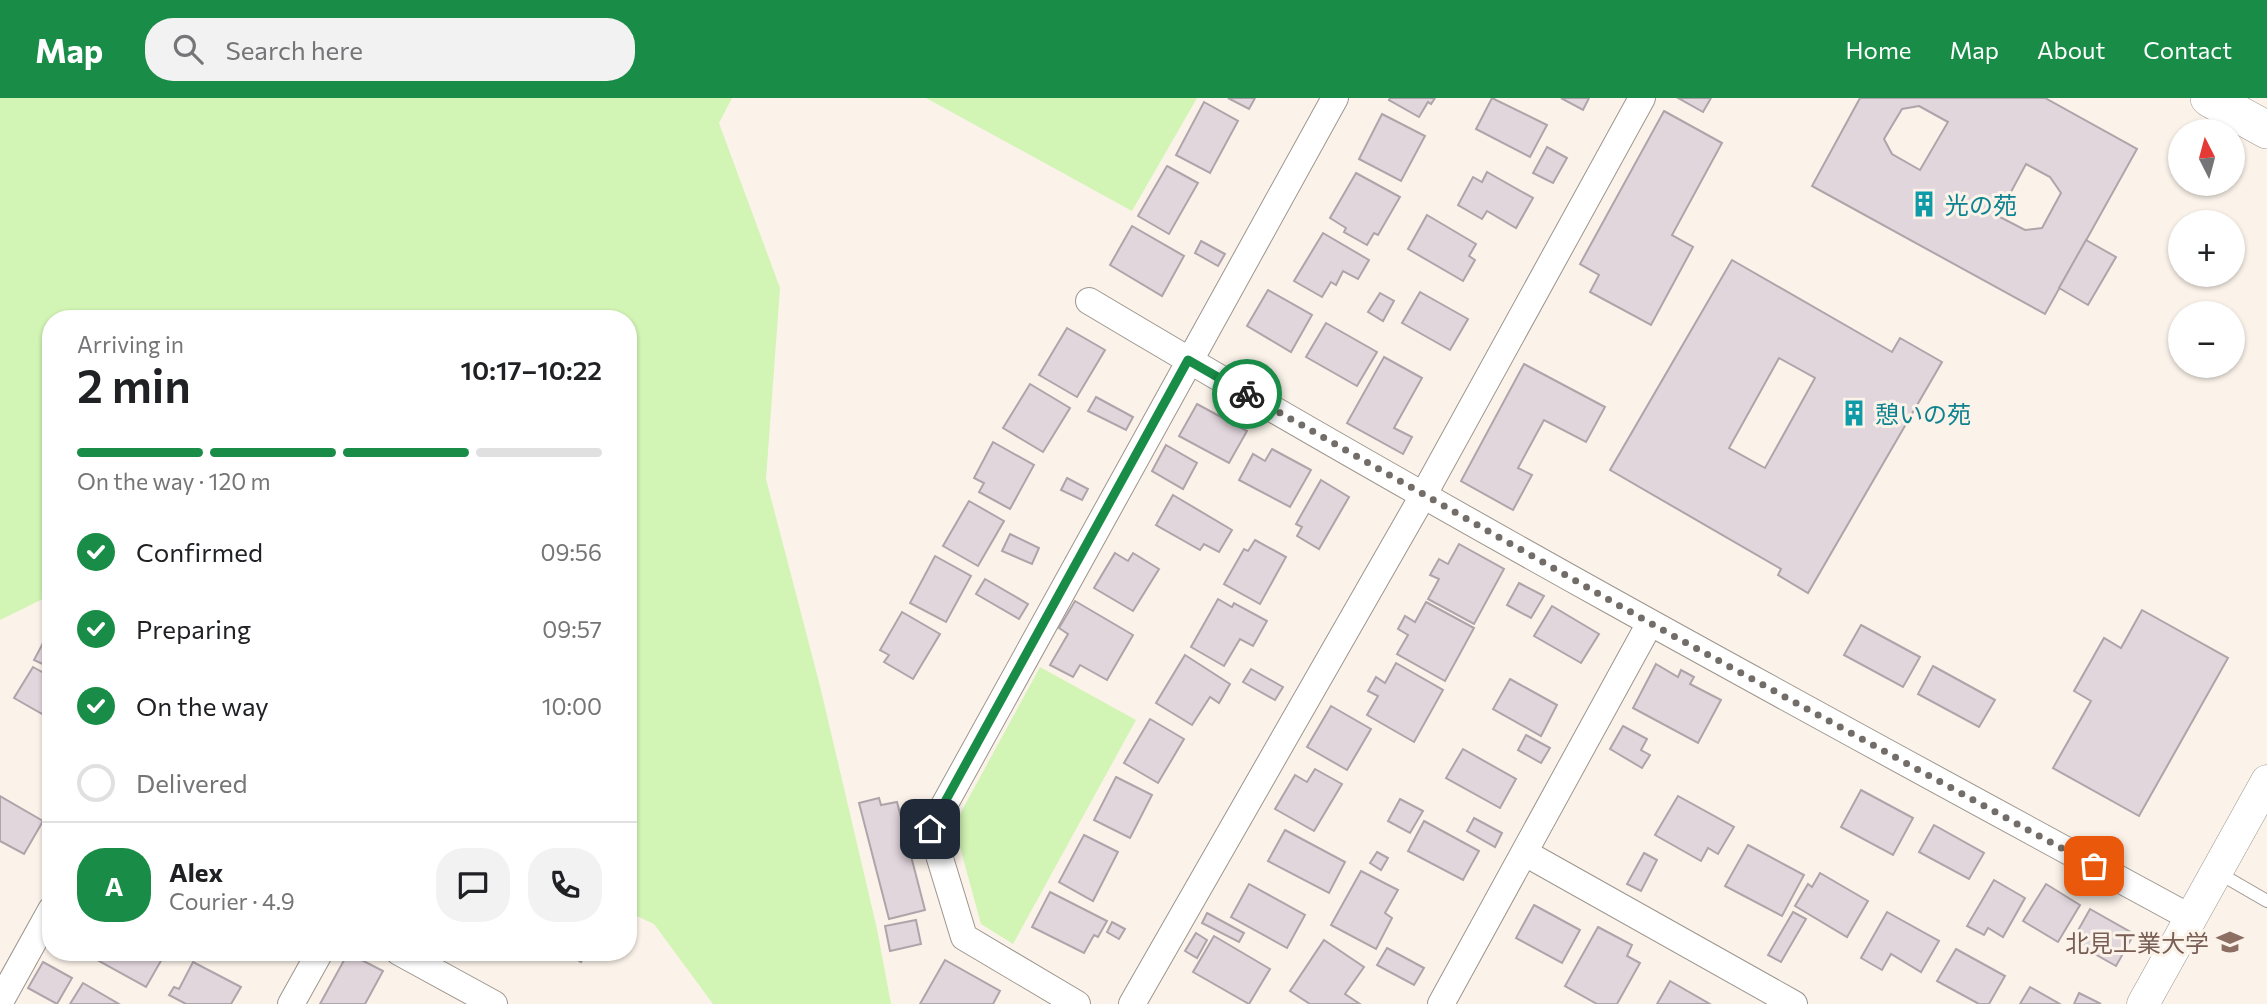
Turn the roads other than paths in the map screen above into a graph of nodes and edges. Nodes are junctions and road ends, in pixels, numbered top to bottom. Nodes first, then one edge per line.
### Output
1 (1335, 98) edge
2 (1642, 98) edge
3 (2209, 98) edge
4 (2267, 130) edge
5 (1090, 302) dead end
6 (1188, 360) junction
7 (1424, 494) junction
8 (1650, 623) junction
9 (2267, 781) edge
10 (1525, 853) junction
11 (2229, 879) dead end
12 (2267, 901) edge
13 (2191, 918) junction
14 (42, 926) edge
15 (315, 961) edge
16 (415, 961) edge
17 (0, 1002) edge
18 (291, 1004) edge
19 (494, 1004) edge
20 (1077, 1004) edge
21 (1132, 1004) edge
22 (1441, 1004) edge
23 (1794, 1004) edge
24 (2143, 1004) edge

1 - 6 street
2 - 7 street
3 - 4 main road
5 - 6 street
6 - 7 street
6 - 20 street
7 - 8 street
7 - 21 street
8 - 10 street
8 - 13 street
9 - 13 street
10 - 22 street
10 - 23 street
11 - 12 lane
13 - 24 street
14 - 17 street
15 - 18 street
16 - 19 street

